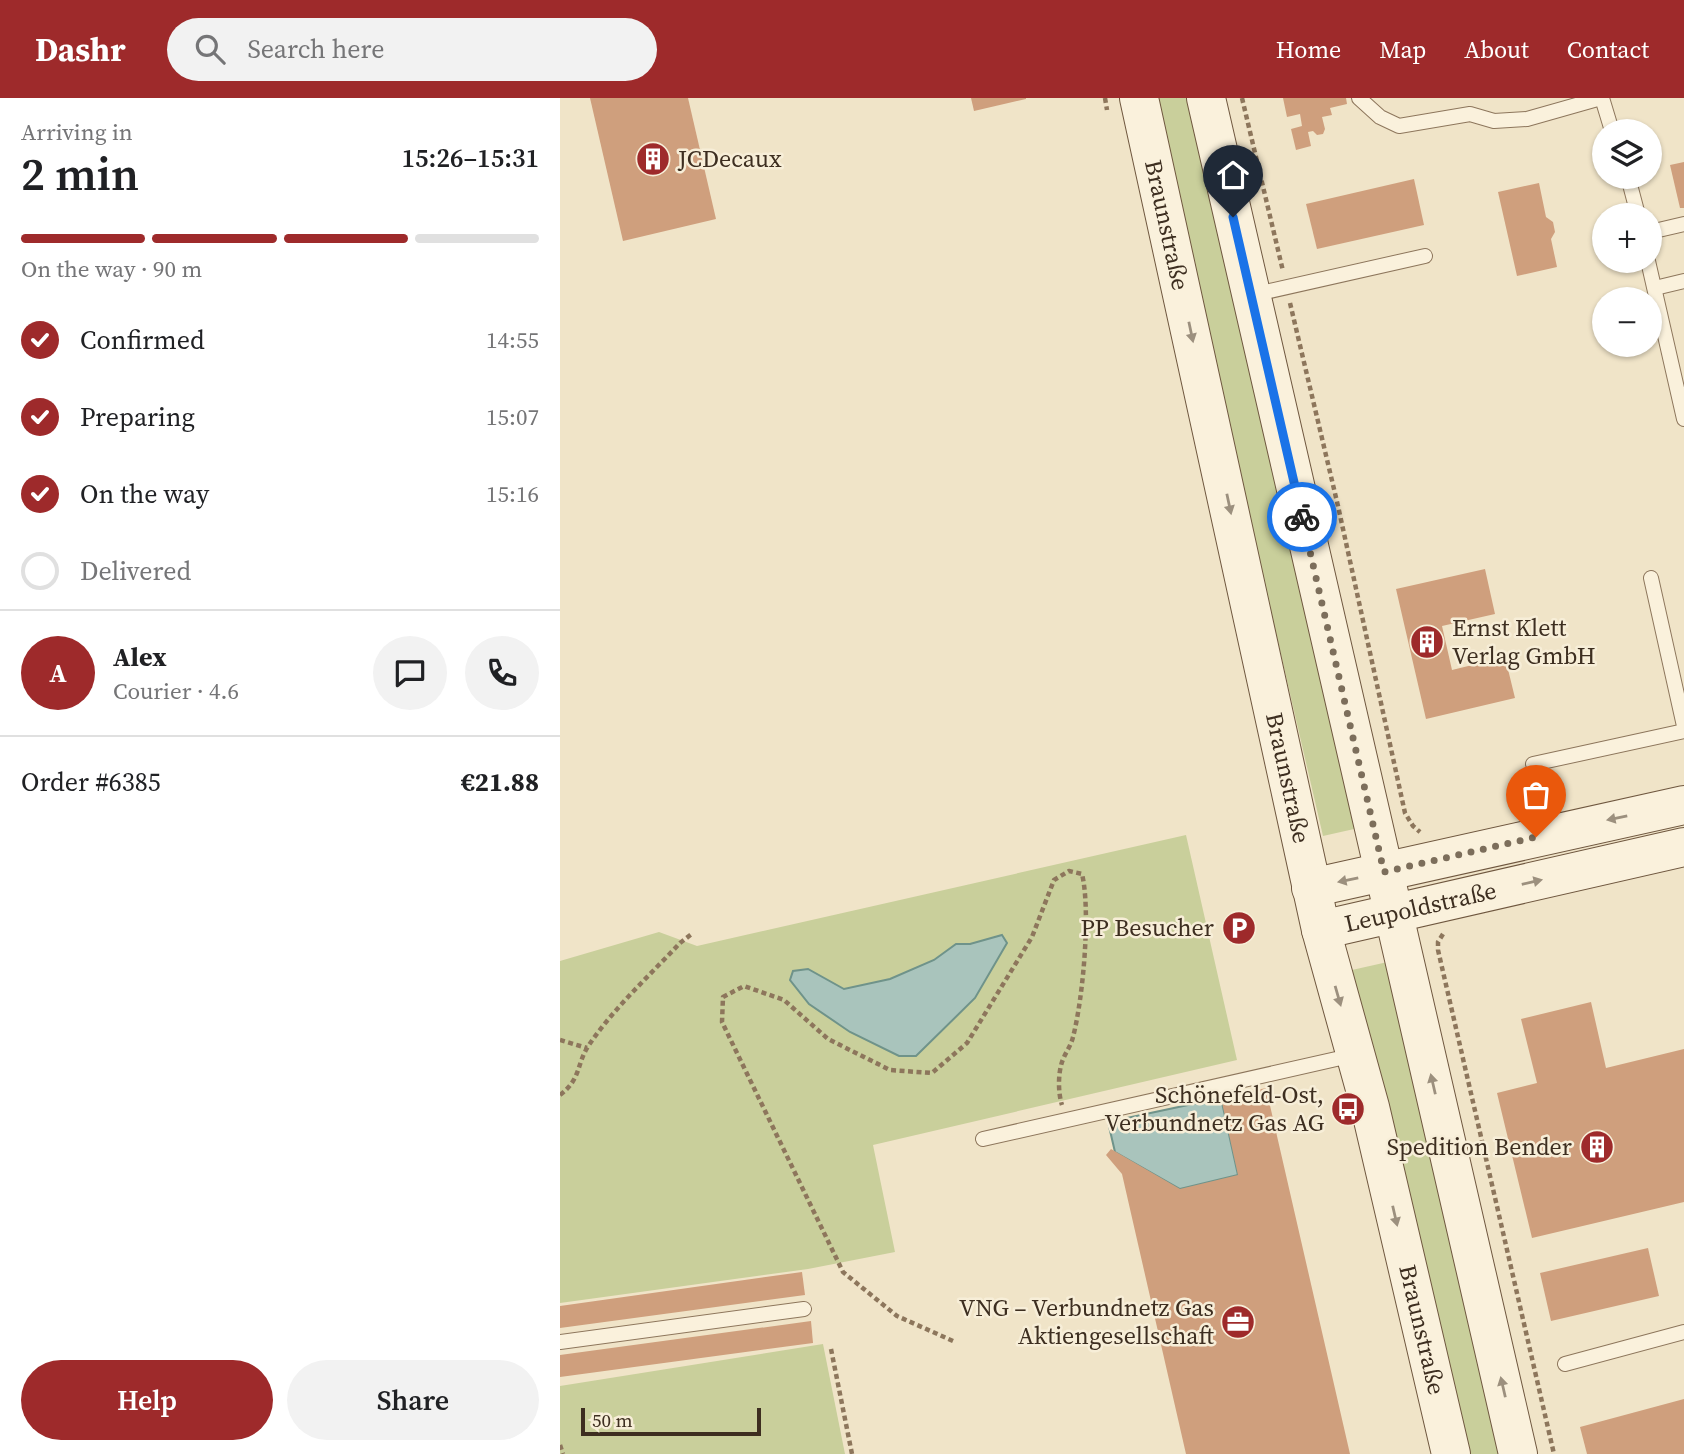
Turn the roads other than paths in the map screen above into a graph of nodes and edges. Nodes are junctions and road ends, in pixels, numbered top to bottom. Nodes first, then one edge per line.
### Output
1 (1139, 98) edge
2 (1206, 98) edge
3 (1359, 98) edge
4 (1602, 98) edge
5 (1608, 119) edge
6 (1684, 224) edge
7 (1662, 229) edge
8 (1424, 256) dead end
9 (1684, 281) edge
10 (1659, 287) edge
11 (1269, 291) junction
12 (1662, 320) edge
13 (1684, 419) edge
14 (1651, 578) dead end
15 (1684, 728) edge
16 (1533, 765) dead end
17 (1684, 805) edge
18 (1684, 847) edge
19 (1384, 872) junction
20 (1311, 888) junction
21 (1394, 913) junction
22 (1321, 930) junction
23 (1355, 1054) junction
24 (983, 1139) dead end
25 (804, 1309) dead end
26 (1684, 1332) edge
27 (560, 1342) edge
28 (1565, 1364) dead end
29 (1451, 1454) edge
30 (1518, 1454) edge

1 -> 20 main road, Braunstraße
2 - 11 main road
3 - 4 lane
4 - 5 lane
6 - 7 lane
8 - 11 lane
9 - 10 lane
11 - 19 main road
12 - 13 lane
14 - 15 lane
15 - 16 lane
17 -> 19 main road, Leupoldstraße
21 -> 18 main road, Leupoldstraße
19 -> 20 main road, Leupoldstraße
19 - 21 main road
20 - 22 main road, Braunstraße
21 - 22 main road, Leupoldstraße
30 -> 21 main road
22 -> 23 main road, Braunstraße
23 - 24 lane
23 -> 29 main road, Braunstraße
25 - 27 lane
26 - 28 lane

